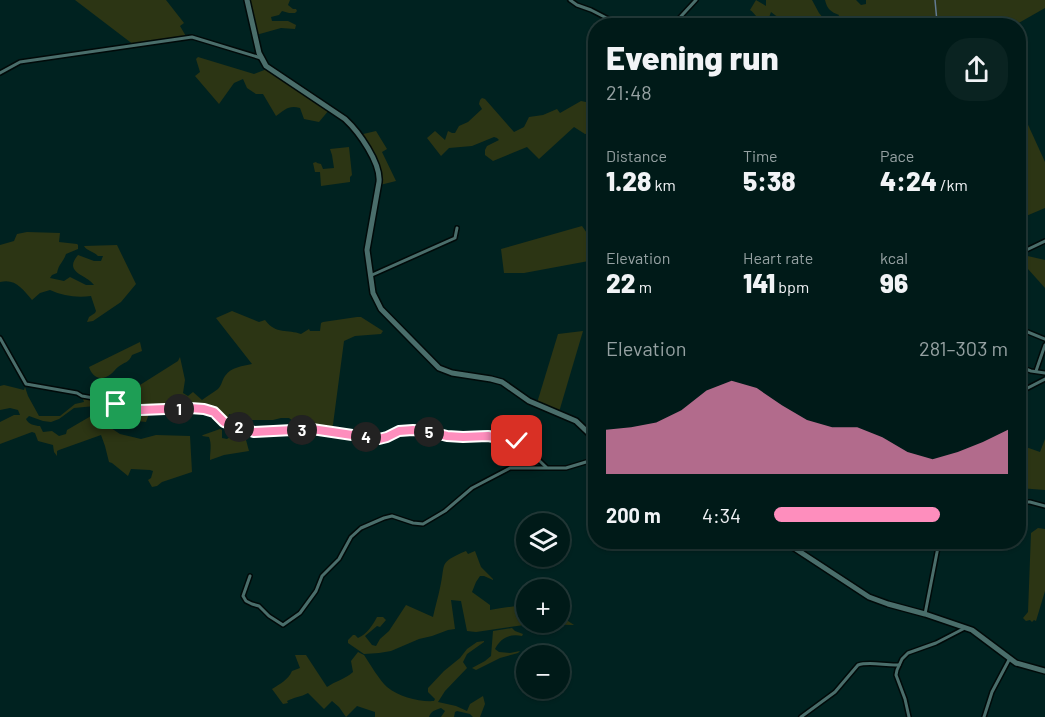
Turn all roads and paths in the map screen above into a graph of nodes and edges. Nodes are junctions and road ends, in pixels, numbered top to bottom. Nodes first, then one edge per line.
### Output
1 (247, 0) edge
2 (570, 0) edge
3 (696, 0) edge
4 (606, 18) edge
5 (679, 18) edge
6 (261, 58) junction
7 (0, 73) edge
8 (457, 228) dead end
9 (1045, 241) edge
10 (1026, 250) edge
11 (370, 276) junction
12 (1026, 331) edge
13 (0, 338) edge
14 (1045, 339) edge
15 (1045, 345) edge
16 (1026, 368) edge
17 (1036, 371) junction
18 (1045, 373) edge
19 (1045, 380) edge
20 (1026, 389) edge
21 (588, 432) edge
22 (588, 461) edge
23 (548, 468) junction
24 (1026, 502) edge
25 (1045, 506) edge
26 (796, 549) edge
27 (938, 549) edge
28 (250, 576) dead end
29 (925, 614) junction
30 (964, 627) junction
31 (1010, 658) junction
32 (899, 665) junction
33 (1045, 671) edge
34 (801, 717) edge
35 (909, 717) edge
36 (984, 717) edge

1 - 6 main road
2 - 4 street
3 - 5 street
6 - 7 street
6 - 11 main road
8 - 11 street
9 - 10 street
11 - 21 main road
12 - 14 street
13 - 23 street
15 - 17 street
16 - 17 street
17 - 18 street
19 - 20 street
22 - 23 street
23 - 28 street
24 - 25 street
26 - 29 main road
27 - 29 street
29 - 30 main road
30 - 31 main road
30 - 32 street
31 - 33 main road
31 - 36 street
32 - 34 street
32 - 35 street

